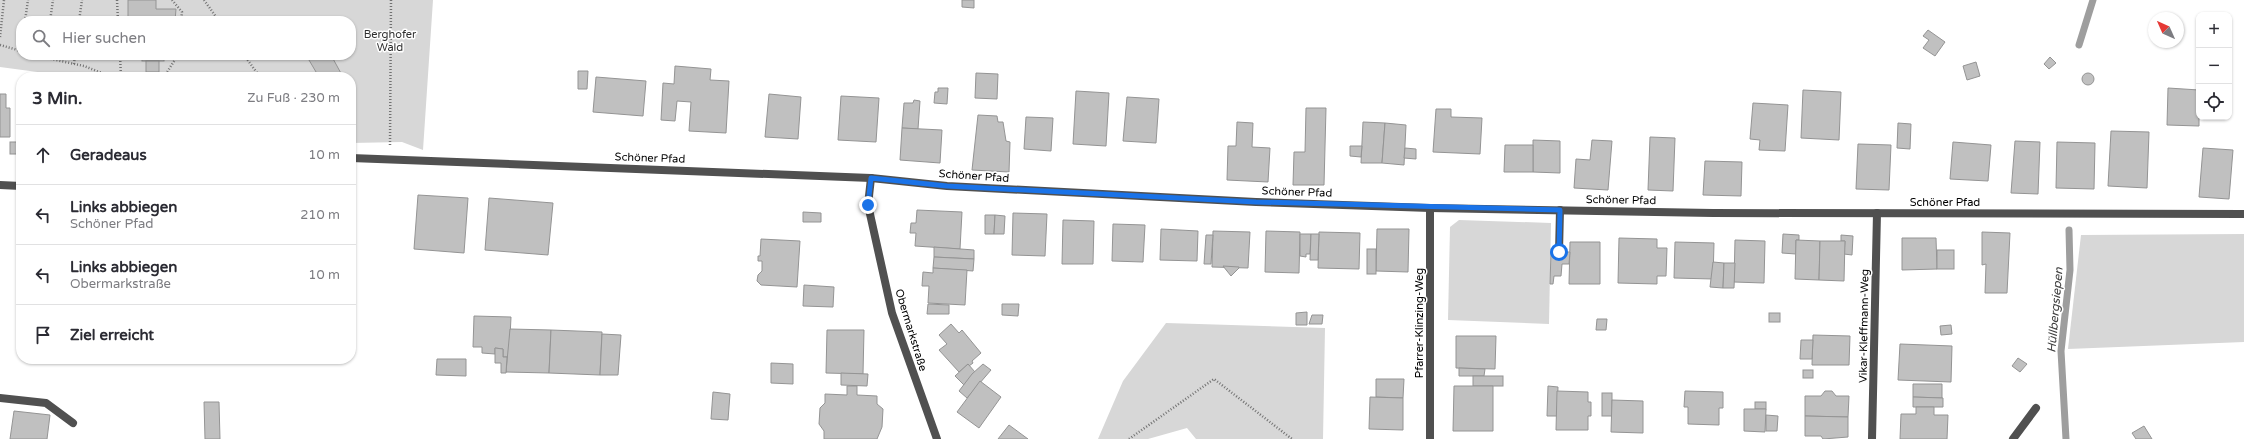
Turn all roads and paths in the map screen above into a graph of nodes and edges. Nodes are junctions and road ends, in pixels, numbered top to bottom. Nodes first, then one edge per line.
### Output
1 (4, 0) edge
2 (28, 0) edge
3 (53, 0) edge
4 (82, 0) edge
5 (117, 0) edge
6 (172, 0) edge
7 (204, 0) edge
8 (391, 0) edge
9 (26, 16) edge
10 (51, 16) edge
11 (80, 16) edge
12 (118, 16) edge
13 (182, 16) edge
14 (215, 16) edge
15 (0, 37) edge
16 (0, 45) edge
17 (16, 50) edge
18 (57, 60) edge
19 (74, 60) edge
20 (120, 60) edge
21 (175, 60) edge
22 (248, 60) edge
23 (74, 64) junction
24 (97, 72) edge
25 (121, 72) edge
26 (167, 72) edge
27 (256, 72) edge
28 (356, 158) edge
29 (390, 160) junction
30 (871, 178) junction
31 (0, 185) edge
32 (16, 186) edge
33 (1430, 208) junction
34 (1560, 210) junction
35 (1877, 213) junction
36 (2244, 214) edge
37 (1559, 252) dead end
38 (0, 398) edge
39 (2036, 408) dead end
40 (73, 423) dead end
41 (937, 439) edge
42 (1129, 439) edge
43 (1292, 439) edge
44 (1430, 439) edge
45 (1872, 439) edge
46 (2013, 439) edge

1 - 15 path
2 - 9 path
3 - 10 path
4 - 11 path
5 - 12 path
6 - 13 path
7 - 14 path
8 - 29 path
16 - 17 path
18 - 23 path
19 - 23 path
20 - 25 path
21 - 26 path
22 - 27 path
23 - 24 path
28 - 29 street, Schöner Pfad
29 - 30 street, Schöner Pfad
30 - 33 street, Schöner Pfad
30 - 41 street, Obermarkstraße
31 - 32 street
33 - 34 street, Schöner Pfad
33 - 44 street, Pfarrer-Klinzing-Weg
34 - 35 street, Schöner Pfad
34 - 37 street
35 - 36 street, Schöner Pfad
35 - 45 street, Vikar-Kleffmann-Weg
38 - 40 street
39 - 46 street
42 - 43 path

